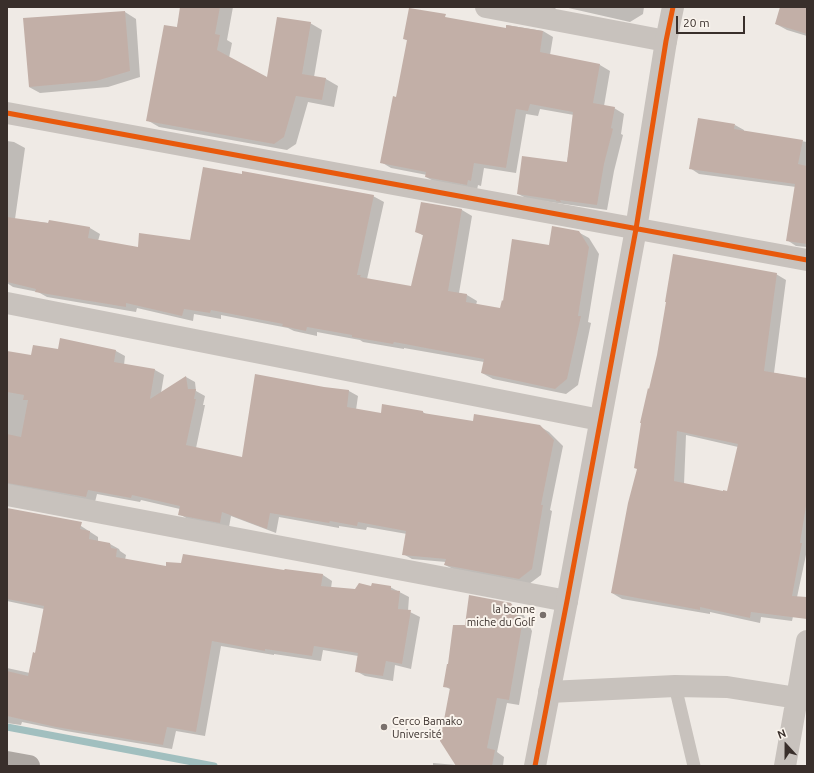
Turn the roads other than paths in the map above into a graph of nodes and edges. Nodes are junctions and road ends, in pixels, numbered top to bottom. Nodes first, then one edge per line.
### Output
1 (486, 7) edge
2 (673, 7) edge
3 (666, 41) junction
4 (7, 113) edge
5 (636, 229) junction
6 (807, 260) edge
7 (7, 303) edge
8 (600, 420) junction
9 (7, 495) edge
10 (567, 601) junction
11 (807, 641) edge
12 (674, 686) junction
13 (549, 692) junction
14 (797, 698) junction
15 (7, 762) edge
16 (28, 766) edge
17 (535, 766) edge
18 (694, 766) edge
19 (785, 766) edge

1 - 3 street
2 - 3 street
3 - 5 street
4 - 5 street
5 - 6 street
5 - 8 street
7 - 8 street
8 - 10 street
9 - 10 street
10 - 13 street
11 - 14 street
12 - 13 street
12 - 14 street
12 - 18 lane
13 - 17 street
14 - 19 street
15 - 16 main road

